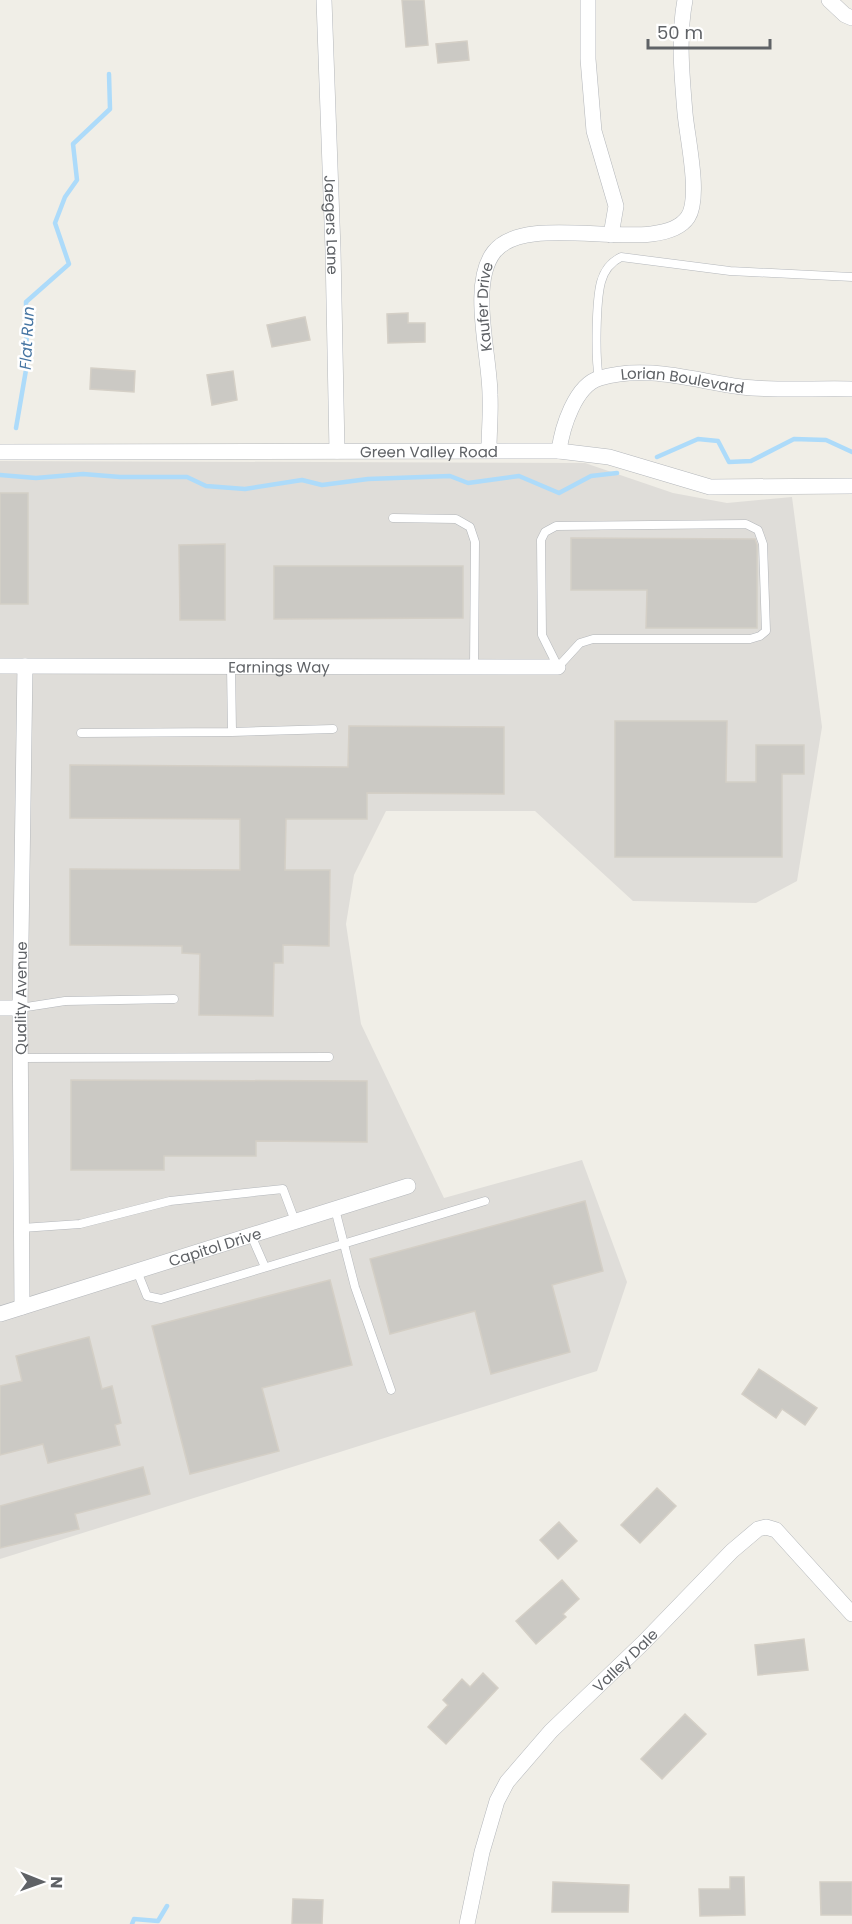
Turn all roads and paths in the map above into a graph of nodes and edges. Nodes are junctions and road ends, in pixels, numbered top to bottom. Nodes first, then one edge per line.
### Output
1 (324, 0) edge
2 (588, 0) edge
3 (685, 0) edge
4 (829, 0) edge
5 (852, 18) edge
6 (611, 235) junction
7 (852, 277) edge
8 (598, 378) junction
9 (852, 389) edge
10 (489, 450) junction
11 (337, 451) junction
12 (559, 451) junction
13 (0, 452) edge
14 (852, 486) edge
15 (393, 518) dead end
16 (0, 666) edge
17 (25, 666) junction
18 (231, 666) junction
19 (474, 667) junction
20 (558, 667) junction
21 (333, 729) dead end
22 (232, 732) junction
23 (81, 733) dead end
24 (174, 999) dead end
25 (0, 1008) edge
26 (20, 1008) junction
27 (329, 1057) dead end
28 (21, 1058) junction
29 (408, 1186) dead end
30 (485, 1201) dead end
31 (335, 1209) junction
32 (295, 1221) junction
33 (22, 1228) junction
34 (251, 1235) junction
35 (345, 1243) junction
36 (265, 1268) junction
37 (137, 1271) junction
38 (22, 1307) junction
39 (0, 1314) edge
40 (391, 1390) dead end
41 (852, 1614) edge
42 (467, 1924) edge

1 - 11 street, Jaegers Lane
2 - 6 street
3 - 6 street, Kaufer Drive
4 - 5 street
6 - 10 street, Kaufer Drive
7 - 8 lane
8 - 9 street, Lorian Boulevard
8 - 12 street, Lorian Boulevard
10 - 11 street, Green Valley Road
10 - 12 street, Green Valley Road
11 - 13 street, Green Valley Road
12 - 14 street, Green Valley Road
15 - 19 lane
16 - 17 street, Earnings Way
17 - 18 street, Earnings Way
17 - 26 street, Quality Avenue
18 - 19 street, Earnings Way
18 - 22 lane
19 - 20 street, Earnings Way
20 - 20 lane
21 - 22 lane
22 - 23 lane
24 - 26 lane
25 - 26 street
26 - 28 street, Quality Avenue
27 - 28 lane
28 - 33 street, Quality Avenue
29 - 31 street, Capitol Drive
30 - 35 lane
31 - 32 street, Capitol Drive
31 - 35 lane
32 - 33 lane
32 - 34 street, Capitol Drive
33 - 38 street, Quality Avenue
34 - 36 lane
34 - 37 street, Capitol Drive
35 - 36 lane
35 - 40 lane
36 - 37 lane
37 - 38 street, Capitol Drive
38 - 39 street
41 - 42 street, Valley Dale

